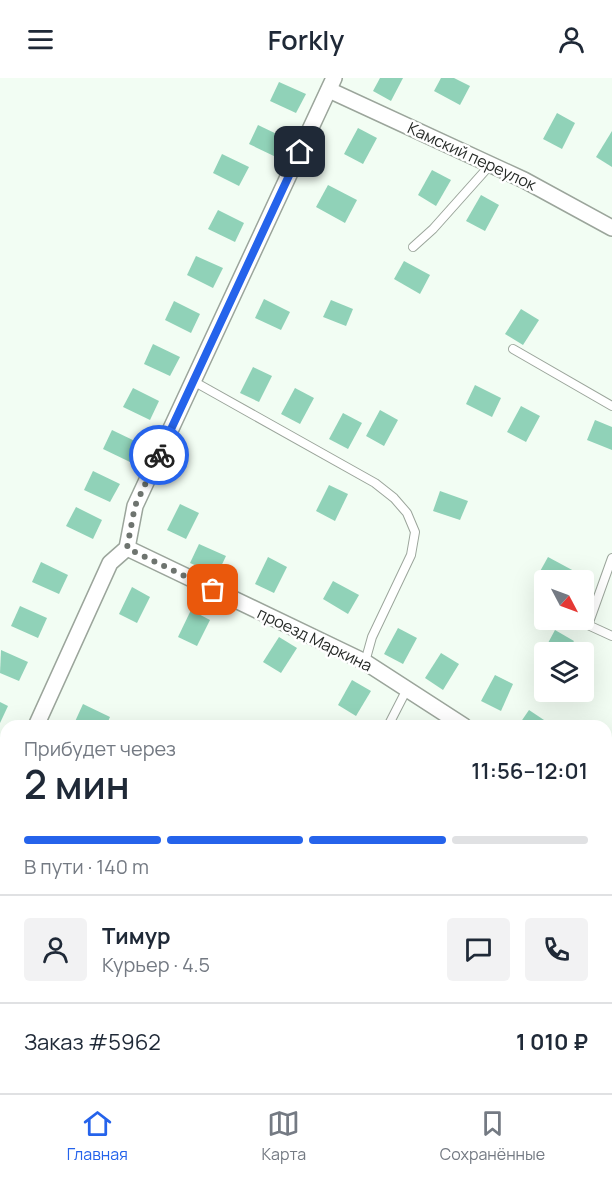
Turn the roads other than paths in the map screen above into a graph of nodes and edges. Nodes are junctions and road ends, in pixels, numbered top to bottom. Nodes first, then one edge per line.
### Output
1 (331, 84) edge
2 (491, 164) junction
3 (612, 228) edge
4 (413, 247) dead end
5 (513, 350) dead end
6 (193, 381) junction
7 (612, 406) edge
8 (127, 548) junction
9 (612, 558) edge
10 (612, 636) edge
11 (365, 662) junction
12 (407, 689) junction
13 (39, 720) edge
14 (391, 720) edge
15 (455, 720) edge

1 - 2 street, Камский переулок
1 - 6 street
2 - 3 street, Камский переулок
2 - 4 lane
5 - 7 lane
6 - 8 street
6 - 11 lane
8 - 11 street, проезд Маркина
8 - 13 street
9 - 10 lane
11 - 12 street, проезд Маркина
12 - 14 lane
12 - 15 street, проезд Маркина

